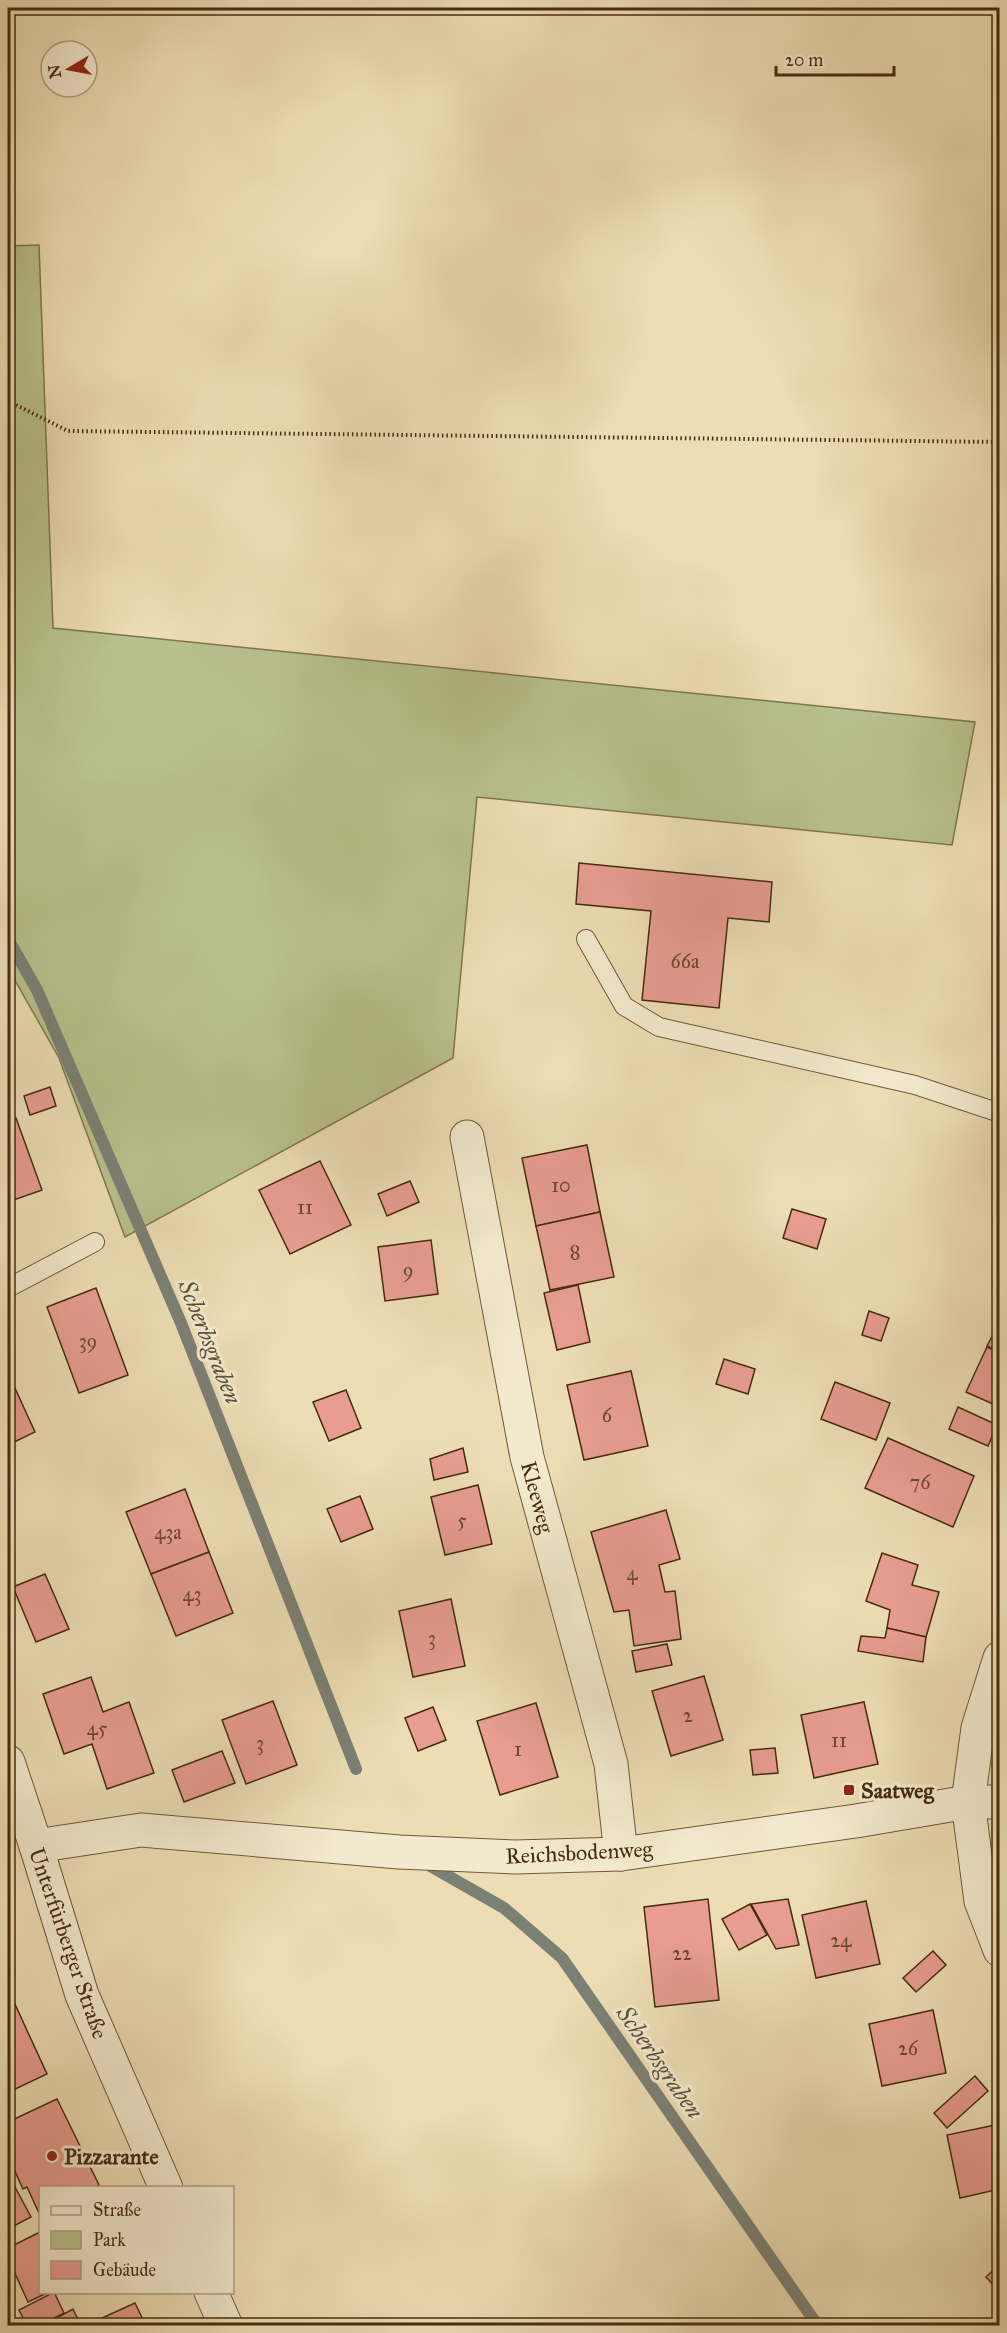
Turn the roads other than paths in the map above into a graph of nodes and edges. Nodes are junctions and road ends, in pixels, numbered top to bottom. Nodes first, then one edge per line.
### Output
1 (586, 939) dead end
2 (999, 1113) edge
3 (467, 1137) dead end
4 (96, 1242) dead end
5 (8, 1287) edge
6 (999, 1658) edge
7 (8, 1762) edge
8 (984, 1802) edge
9 (36, 1846) junction
10 (621, 1854) junction
11 (999, 1950) edge
12 (166, 2186) edge
13 (212, 2294) edge
14 (226, 2325) edge

1 - 2 lane
3 - 10 street, Kleeweg
4 - 5 lane
6 - 8 street
7 - 9 street, Unterfürberger Straße
8 - 10 street, Reichsbodenweg
8 - 11 street
9 - 10 street, Reichsbodenweg
9 - 12 street, Unterfürberger Straße
13 - 14 street

